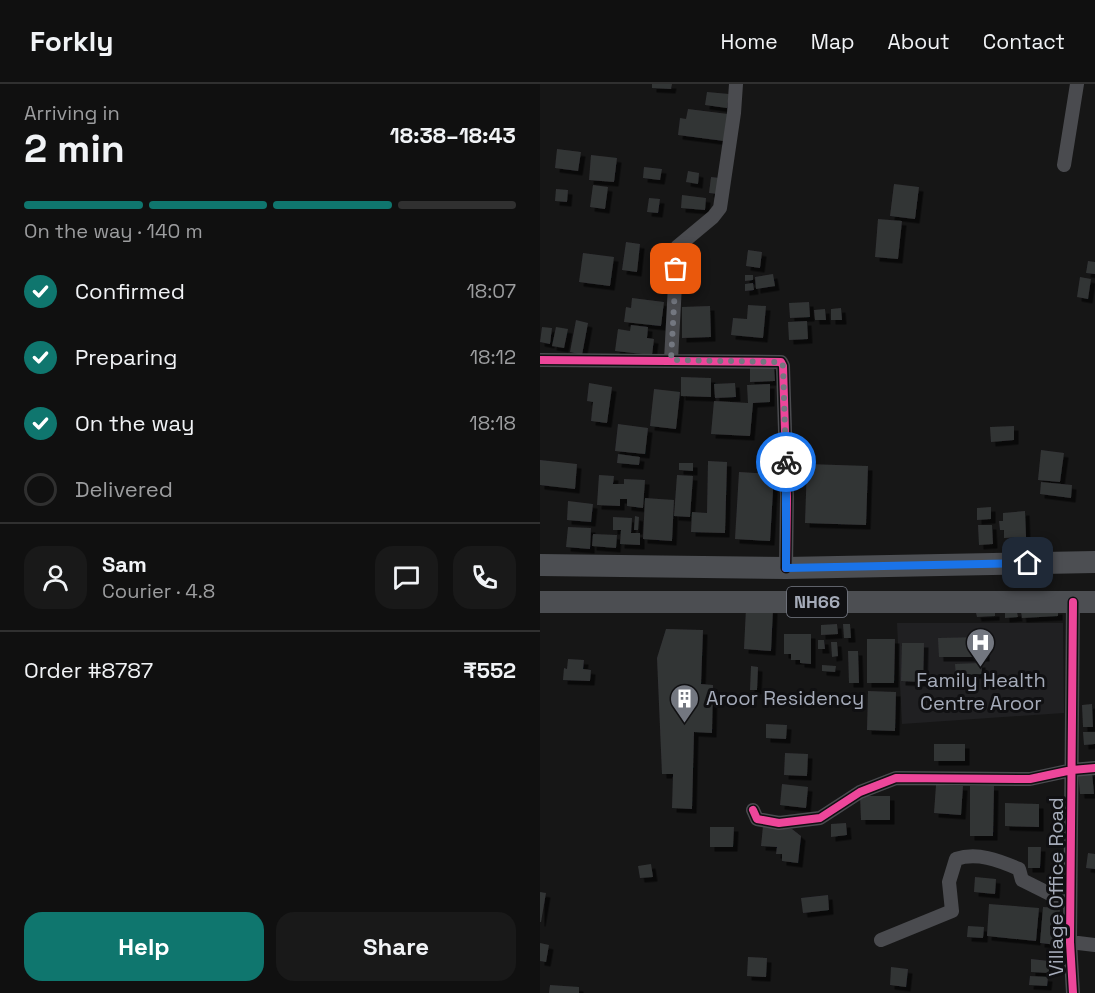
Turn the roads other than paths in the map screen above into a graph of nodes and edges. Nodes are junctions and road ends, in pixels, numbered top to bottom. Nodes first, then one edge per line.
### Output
1 (736, 84) edge
2 (1077, 84) edge
3 (1064, 165) dead end
4 (540, 360) edge
5 (671, 360) junction
6 (1095, 562) edge
7 (540, 565) edge
8 (786, 568) junction
9 (540, 602) edge
10 (1084, 602) edge
11 (1095, 768) edge
12 (1072, 770) junction
13 (753, 810) dead end
14 (1070, 904) junction
15 (881, 940) dead end
16 (1070, 942) junction
17 (1095, 945) edge
18 (1073, 993) edge

1 - 5 street
2 - 3 street
4 - 5 street
5 - 8 street
6 - 8 highway, NH66
7 - 8 highway, NH66
9 - 10 highway, NH66
10 - 12 street, Village Office Road
11 - 12 street
12 - 13 street
12 - 14 street, Village Office Road
14 - 15 street
14 - 16 street, Village Office Road
16 - 17 street
16 - 18 street, Village Office Road

